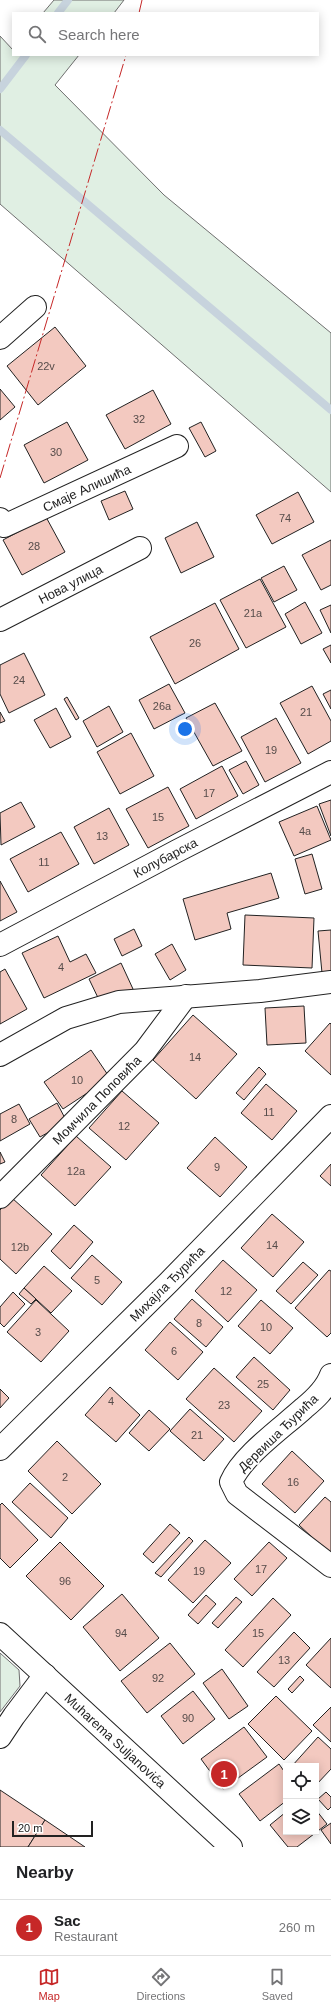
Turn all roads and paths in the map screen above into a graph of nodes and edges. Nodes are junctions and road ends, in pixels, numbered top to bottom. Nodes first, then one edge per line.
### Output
1 (35, 307) dead end
2 (0, 338) edge
3 (178, 446) dead end
4 (0, 519) edge
5 (140, 548) dead end
6 (0, 620) edge
7 (331, 772) edge
8 (0, 945) edge
9 (331, 982) edge
10 (186, 996) junction
11 (0, 1055) edge
12 (331, 1116) edge
13 (0, 1197) edge
14 (331, 1375) edge
15 (0, 1449) edge
16 (331, 1566) edge
17 (0, 1634) edge
18 (45, 1675) junction
19 (0, 1737) edge
20 (231, 1847) edge

1 - 2 street
3 - 4 street, Смаје Алишића
5 - 6 street, Нова улица
7 - 8 street, Колубарска
9 - 10 street
10 - 11 street
10 - 13 street, Момчила Поповића
12 - 15 street, Михајла Ђурића
14 - 16 street, Дервиша Ђурића
17 - 18 street, Muharema Suljanovića
18 - 19 street
18 - 20 street, Muharema Suljanovića

